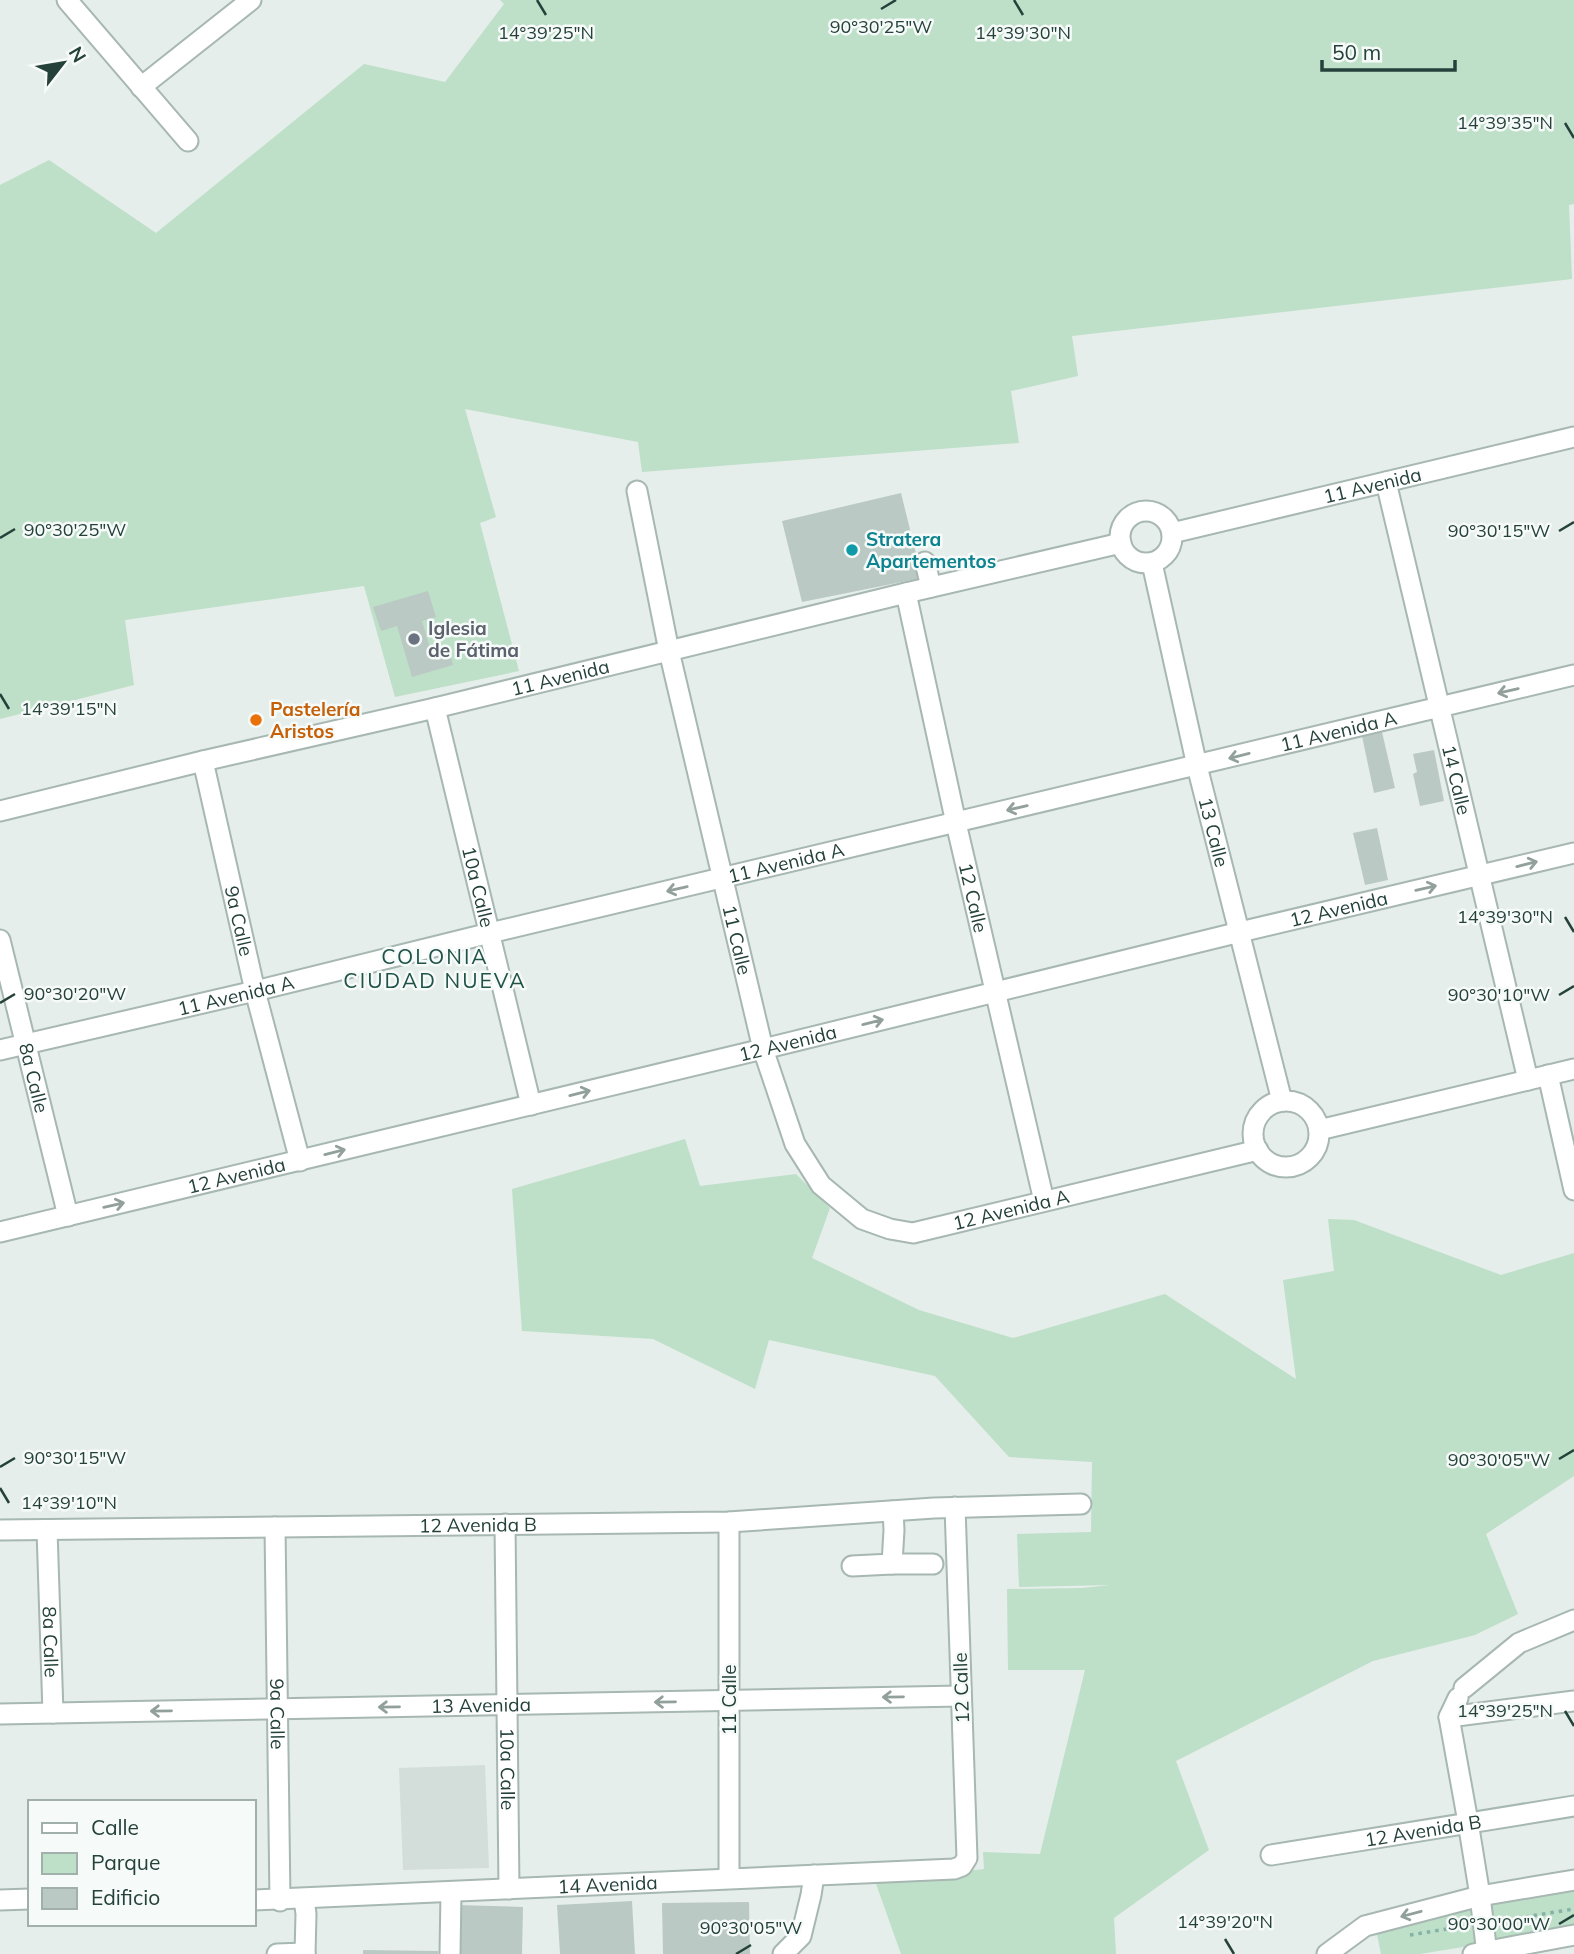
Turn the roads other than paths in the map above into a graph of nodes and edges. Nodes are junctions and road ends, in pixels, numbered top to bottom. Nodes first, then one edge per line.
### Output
1 (67, 0) edge
2 (251, 0) edge
3 (141, 87) junction
4 (188, 141) dead end
5 (1574, 437) edge
6 (1386, 482) junction
7 (637, 491) dead end
8 (1172, 533) junction
9 (1121, 543) junction
10 (925, 562) dead end
11 (1152, 563) junction
12 (931, 587) junction
13 (906, 593) junction
14 (669, 651) junction
15 (1574, 675) edge
16 (1441, 707) junction
17 (435, 708) junction
18 (203, 761) junction
19 (1197, 766) junction
20 (0, 811) edge
21 (956, 823) junction
22 (1574, 853) edge
23 (1480, 876) junction
24 (722, 878) junction
25 (1240, 932) junction
26 (490, 933) junction
27 (0, 940) edge
28 (255, 990) junction
29 (995, 991) junction
30 (24, 1044) junction
31 (763, 1049) junction
32 (0, 1050) edge
33 (1574, 1069) edge
34 (1548, 1075) junction
35 (1528, 1080) junction
36 (1282, 1101) junction
37 (531, 1105) junction
38 (1319, 1130) junction
39 (795, 1144) joint
40 (1258, 1150) junction
41 (300, 1161) junction
42 (1574, 1190) edge
43 (1044, 1201) junction
44 (68, 1216) junction
45 (0, 1232) edge
46 (1081, 1504) dead end
47 (956, 1507) junction
48 (893, 1511) junction
49 (729, 1522) junction
50 (505, 1524) junction
51 (275, 1527) junction
52 (0, 1530) edge
53 (47, 1530) junction
54 (892, 1564) junction
55 (933, 1564) dead end
56 (852, 1566) dead end
57 (1574, 1619) edge
58 (961, 1696) junction
59 (729, 1700) junction
60 (1574, 1701) edge
61 (508, 1704) junction
62 (278, 1709) junction
63 (53, 1713) junction
64 (0, 1714) edge
65 (1449, 1717) junction
66 (1574, 1806) edge
67 (1468, 1822) junction
68 (1271, 1855) dead end
69 (962, 1866) joint
70 (814, 1875) junction
71 (729, 1878) junction
72 (1574, 1880) edge
73 (509, 1889) junction
74 (451, 1892) junction
75 (1480, 1896) junction
76 (28, 1899) edge
77 (304, 1899) junction
78 (0, 1900) edge
79 (256, 1900) edge
80 (281, 1900) junction
81 (1574, 1935) edge
82 (1354, 1945) edge
83 (1482, 1953) edge
84 (277, 1954) edge
85 (305, 1954) edge
86 (450, 1954) edge
87 (783, 1954) edge
88 (1327, 1954) edge

1 - 3 street
2 - 3 street
3 - 4 street
5 - 6 street, 11 Avenida
6 - 8 street, 11 Avenida
6 - 16 street, 14 Calle
7 - 14 street, 11 Calle
8 - 9 street
8 - 11 street
9 - 11 street
9 - 12 street, 11 Avenida
10 - 12 street
11 - 19 street, 13 Calle
12 - 13 street, 11 Avenida
13 - 14 street, 11 Avenida
13 - 21 street, 12 Calle
14 - 17 street, 11 Avenida
14 - 24 street, 11 Calle
15 -> 16 street, 11 Avenida A
16 -> 19 street, 11 Avenida A
16 - 23 street, 14 Calle
17 - 18 street, 11 Avenida
17 - 26 street, 10a Calle
18 - 20 street, 11 Avenida
18 - 28 street, 9a Calle
19 -> 21 street, 11 Avenida A
19 - 25 street, 13 Calle
21 - 24 street, 11 Avenida A
21 - 29 street, 12 Calle
23 -> 22 street, 12 Avenida
25 -> 23 street, 12 Avenida
23 - 35 street, 14 Calle
24 -> 26 street, 11 Avenida A
24 - 31 street, 11 Calle
25 - 29 street, 12 Avenida
25 - 36 street, 13 Calle
26 - 28 street, 11 Avenida A
26 - 37 street, 10a Calle
27 - 30 street, 8a Calle
28 - 30 street, 11 Avenida A
28 - 41 street, 9a Calle
31 -> 29 street, 12 Avenida
29 - 43 street, 12 Calle
30 - 32 street, 11 Avenida A
30 - 44 street, 8a Calle
37 -> 31 street, 12 Avenida
31 - 39 street, 11 Calle
33 - 34 street
34 - 35 street
34 - 42 street
35 - 38 street
36 - 38 street
36 - 40 street
41 -> 37 street, 12 Avenida
38 - 40 street
39 - 43 street, 12 Avenida A
40 - 43 street, 12 Avenida A
44 -> 41 street, 12 Avenida
44 - 45 street, 12 Avenida
46 - 47 street, 12 Avenida B
47 - 48 street, 12 Avenida B
47 - 58 street, 12 Calle
48 - 49 street, 12 Avenida B
48 - 54 street
49 - 50 street, 12 Avenida B
49 - 59 street, 11 Calle
50 - 51 street, 12 Avenida B
50 - 61 street, 10a Calle
51 - 53 street, 12 Avenida B
51 - 62 street, 9a Calle
52 - 53 street, 12 Avenida B
53 - 63 street, 8a Calle
54 - 55 street
54 - 56 street
57 - 65 street
58 -> 59 street, 13 Avenida
58 - 69 street, 12 Calle
59 -> 61 street, 13 Avenida
59 - 71 street, 11 Calle
60 - 65 street
61 -> 62 street, 13 Avenida
61 - 73 street, 10a Calle
62 -> 63 street, 13 Avenida
62 - 80 street, 9a Calle
63 - 64 street, 13 Avenida
65 - 67 street
66 - 67 street, 12 Avenida B
67 - 68 street, 12 Avenida B
67 - 75 street
69 - 70 street, 14 Avenida
70 - 71 street, 14 Avenida
70 - 87 street
71 - 73 street, 14 Avenida
72 - 75 street
73 - 74 street, 14 Avenida
74 - 77 street, 14 Avenida
74 - 86 street
75 -> 82 street
75 - 83 street
76 - 78 street
77 - 80 street, 14 Avenida
77 - 85 street
79 - 80 street, 14 Avenida
81 - 83 street
82 - 88 street
84 - 85 street

